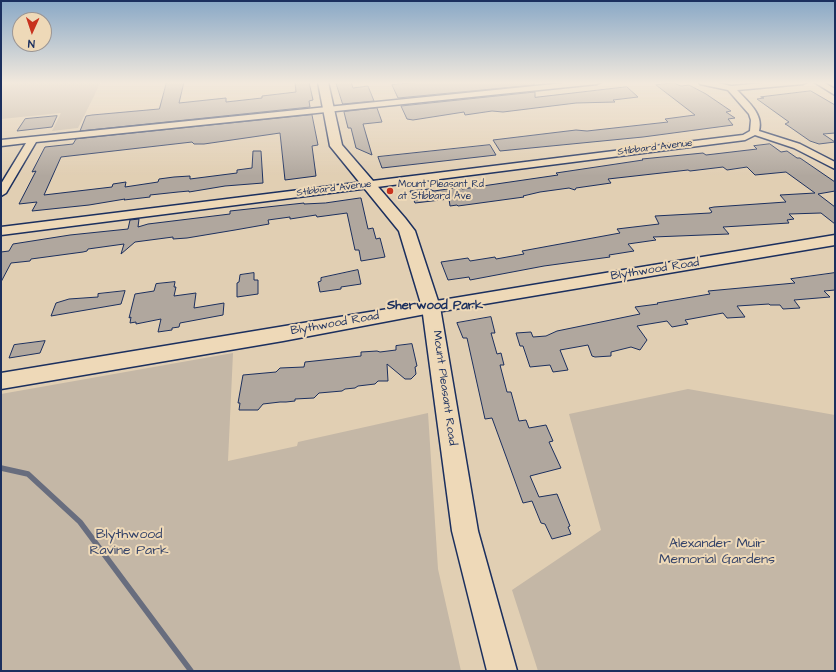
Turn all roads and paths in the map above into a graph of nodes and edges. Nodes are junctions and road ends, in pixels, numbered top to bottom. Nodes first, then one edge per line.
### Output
1 (295, 113) edge
2 (329, 113) edge
3 (753, 113) edge
4 (754, 132) junction
5 (33, 140) junction
6 (1, 143) edge
7 (835, 166) edge
8 (369, 185) junction
9 (1, 193) edge
10 (1, 231) edge
11 (835, 240) edge
12 (431, 307) junction
13 (1, 381) edge
14 (502, 671) edge

1 - 5 street
2 - 8 main road, Mount Pleasant Road
3 - 4 street
4 - 7 street
4 - 8 street, Stibbard Avenue
5 - 6 street
5 - 9 street
8 - 10 street, Stibbard Avenue
8 - 12 main road, Mount Pleasant Road
11 - 12 street, Blythwood Road
12 - 13 street, Blythwood Road
12 - 14 main road, Mount Pleasant Road

